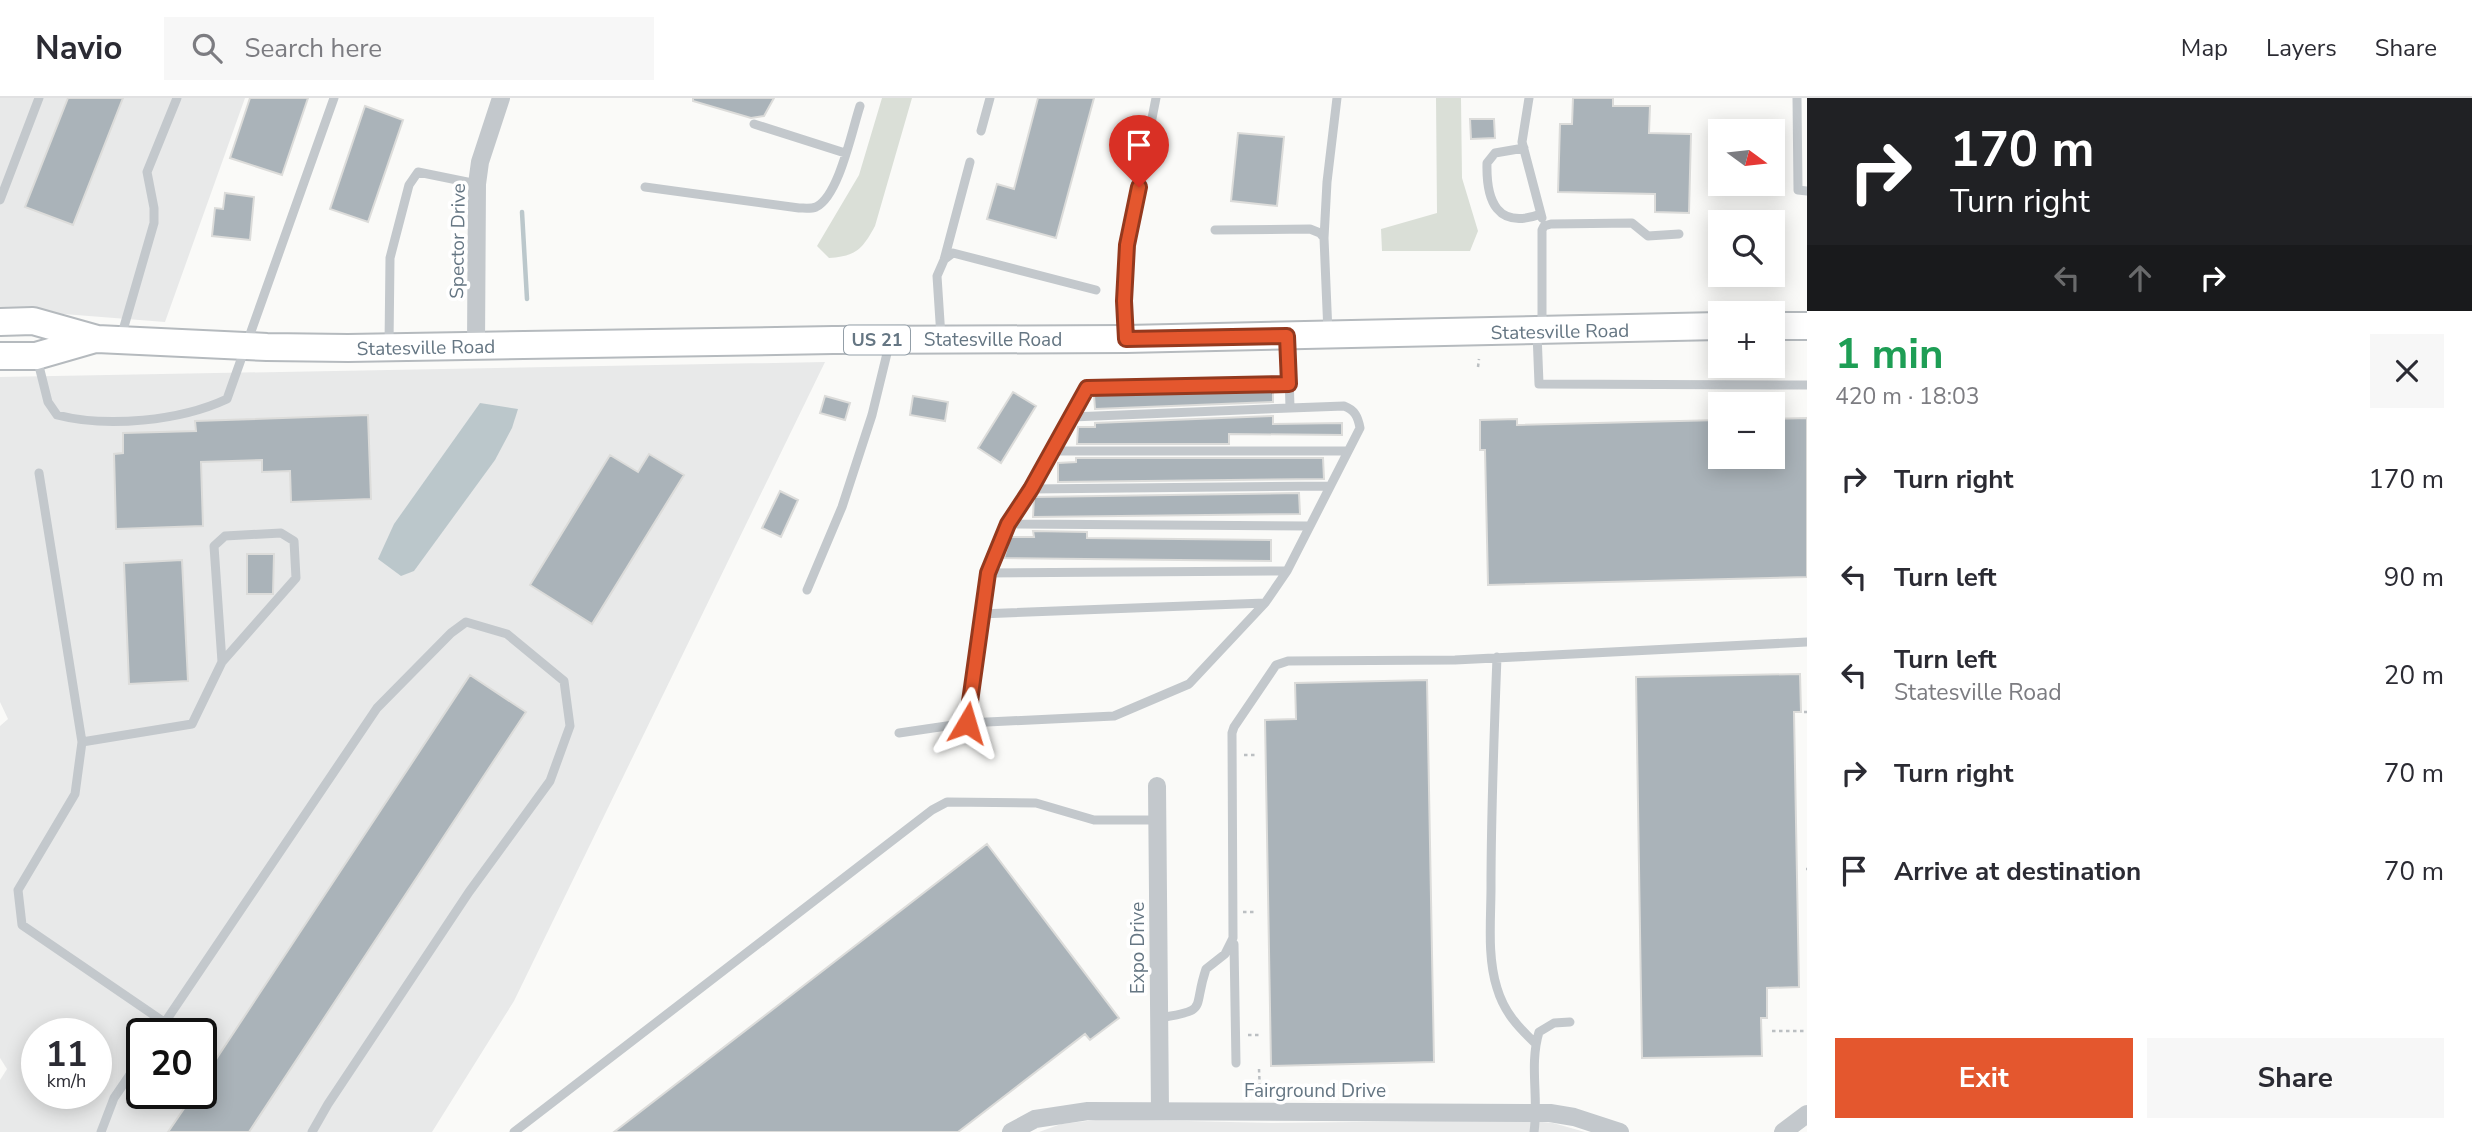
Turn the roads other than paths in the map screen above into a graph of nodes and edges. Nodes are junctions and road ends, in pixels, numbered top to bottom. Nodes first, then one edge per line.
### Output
1 (39, 98) edge
2 (177, 98) edge
3 (334, 98) edge
4 (501, 98) edge
5 (990, 98) edge
6 (1156, 98) edge
7 (1337, 98) edge
8 (1529, 98) edge
9 (1797, 98) edge
10 (860, 106) dead end
11 (754, 124) dead end
12 (981, 131) dead end
13 (1524, 148) junction
14 (845, 153) junction
15 (970, 162) dead end
16 (477, 184) junction
17 (645, 187) dead end
18 (1807, 191) edge
19 (0, 200) edge
20 (1541, 214) junction
21 (1544, 226) junction
22 (1215, 230) dead end
23 (1679, 234) dead end
24 (1324, 238) junction
25 (944, 260) junction
26 (1096, 290) dead end
27 (0, 322) edge
28 (1708, 326) edge
29 (1785, 326) edge
30 (1807, 326) edge
31 (1540, 331) junction
32 (1328, 335) junction
33 (1287, 336) junction
34 (108, 339) junction
35 (941, 339) junction
36 (1126, 339) junction
37 (890, 340) junction
38 (245, 346) junction
39 (476, 346) junction
40 (389, 347) junction
41 (0, 356) edge
42 (36, 356) junction
43 (1289, 384) junction
44 (1807, 385) edge
45 (1290, 408) junction
46 (1072, 417) junction
47 (1053, 451) junction
48 (1348, 451) junction
49 (39, 473) dead end
50 (1330, 486) junction
51 (1031, 489) junction
52 (1008, 524) junction
53 (1308, 526) junction
54 (1287, 571) junction
55 (988, 573) junction
56 (807, 590) dead end
57 (1265, 603) junction
58 (981, 614) junction
59 (1807, 642) edge
60 (1497, 657) junction
61 (222, 662) junction
62 (967, 723) junction
63 (899, 733) dead end
64 (82, 742) junction
65 (1157, 786) dead end
66 (1157, 820) junction
67 (1233, 938) junction
68 (158, 1018) edge
69 (167, 1018) edge
70 (1159, 1018) junction
71 (1570, 1022) dead end
72 (1536, 1044) junction
73 (1236, 1063) dead end
74 (126, 1080) edge
75 (1160, 1110) junction
76 (1537, 1113) junction
77 (1807, 1114) edge
78 (101, 1132) edge
79 (312, 1132) edge
80 (514, 1132) edge
81 (1011, 1132) edge
82 (1534, 1132) edge
83 (1620, 1132) edge
84 (1783, 1132) edge

1 - 19 lane
2 - 34 lane
3 - 38 lane
4 - 16 street, Spector Drive
5 - 12 lane
6 - 36 lane
7 - 24 lane
8 - 13 lane
9 - 18 lane
10 - 14 lane
11 - 14 lane
13 - 20 lane
13 - 20 lane
14 - 17 lane
15 - 25 lane
16 - 39 street, Spector Drive
16 - 40 lane
20 - 21 lane
21 - 23 lane
21 - 31 lane
22 - 24 lane
24 - 32 lane
25 - 26 lane
25 - 35 lane
27 - 34 main road, Statesville Road / US 21
28 - 31 main road, Statesville Road / US 21
29 - 30 main road
31 - 32 main road, Statesville Road / US 21
31 - 44 lane
32 - 33 main road, Statesville Road / US 21
33 - 36 main road, Statesville Road / US 21
33 - 43 lane
34 - 38 main road, Statesville Road / US 21
34 - 42 main road, Statesville Road / US 21
35 - 36 main road, Statesville Road / US 21
35 - 37 main road, Statesville Road / US 21
37 - 39 main road, Statesville Road / US 21
37 - 56 lane
38 - 40 main road, Statesville Road / US 21
38 - 42 lane
39 - 40 main road, Statesville Road / US 21
41 - 42 main road, Statesville Road / US 21
43 - 45 lane
43 - 46 lane
45 - 46 lane
45 - 48 lane
46 - 47 lane
47 - 48 lane
47 - 51 lane
48 - 50 lane
49 - 64 lane
50 - 51 lane
50 - 53 lane
51 - 52 lane
52 - 53 lane
52 - 55 lane
53 - 54 lane
54 - 55 lane
54 - 57 lane
55 - 58 lane
57 - 58 lane
57 - 62 lane
58 - 62 lane
59 - 60 lane
60 - 67 lane
60 - 72 lane
61 - 61 lane
61 - 64 lane
62 - 63 lane
64 - 68 lane
65 - 66 street, Expo Drive
66 - 70 street, Expo Drive
66 - 80 lane
67 - 70 lane
67 - 73 lane
69 - 79 lane
70 - 75 street, Expo Drive
71 - 72 lane
72 - 76 lane
74 - 78 lane
75 - 76 street, Fairground Drive
75 - 81 street, Fairground Drive
76 - 82 lane
76 - 83 street, Fairground Drive
77 - 84 street

